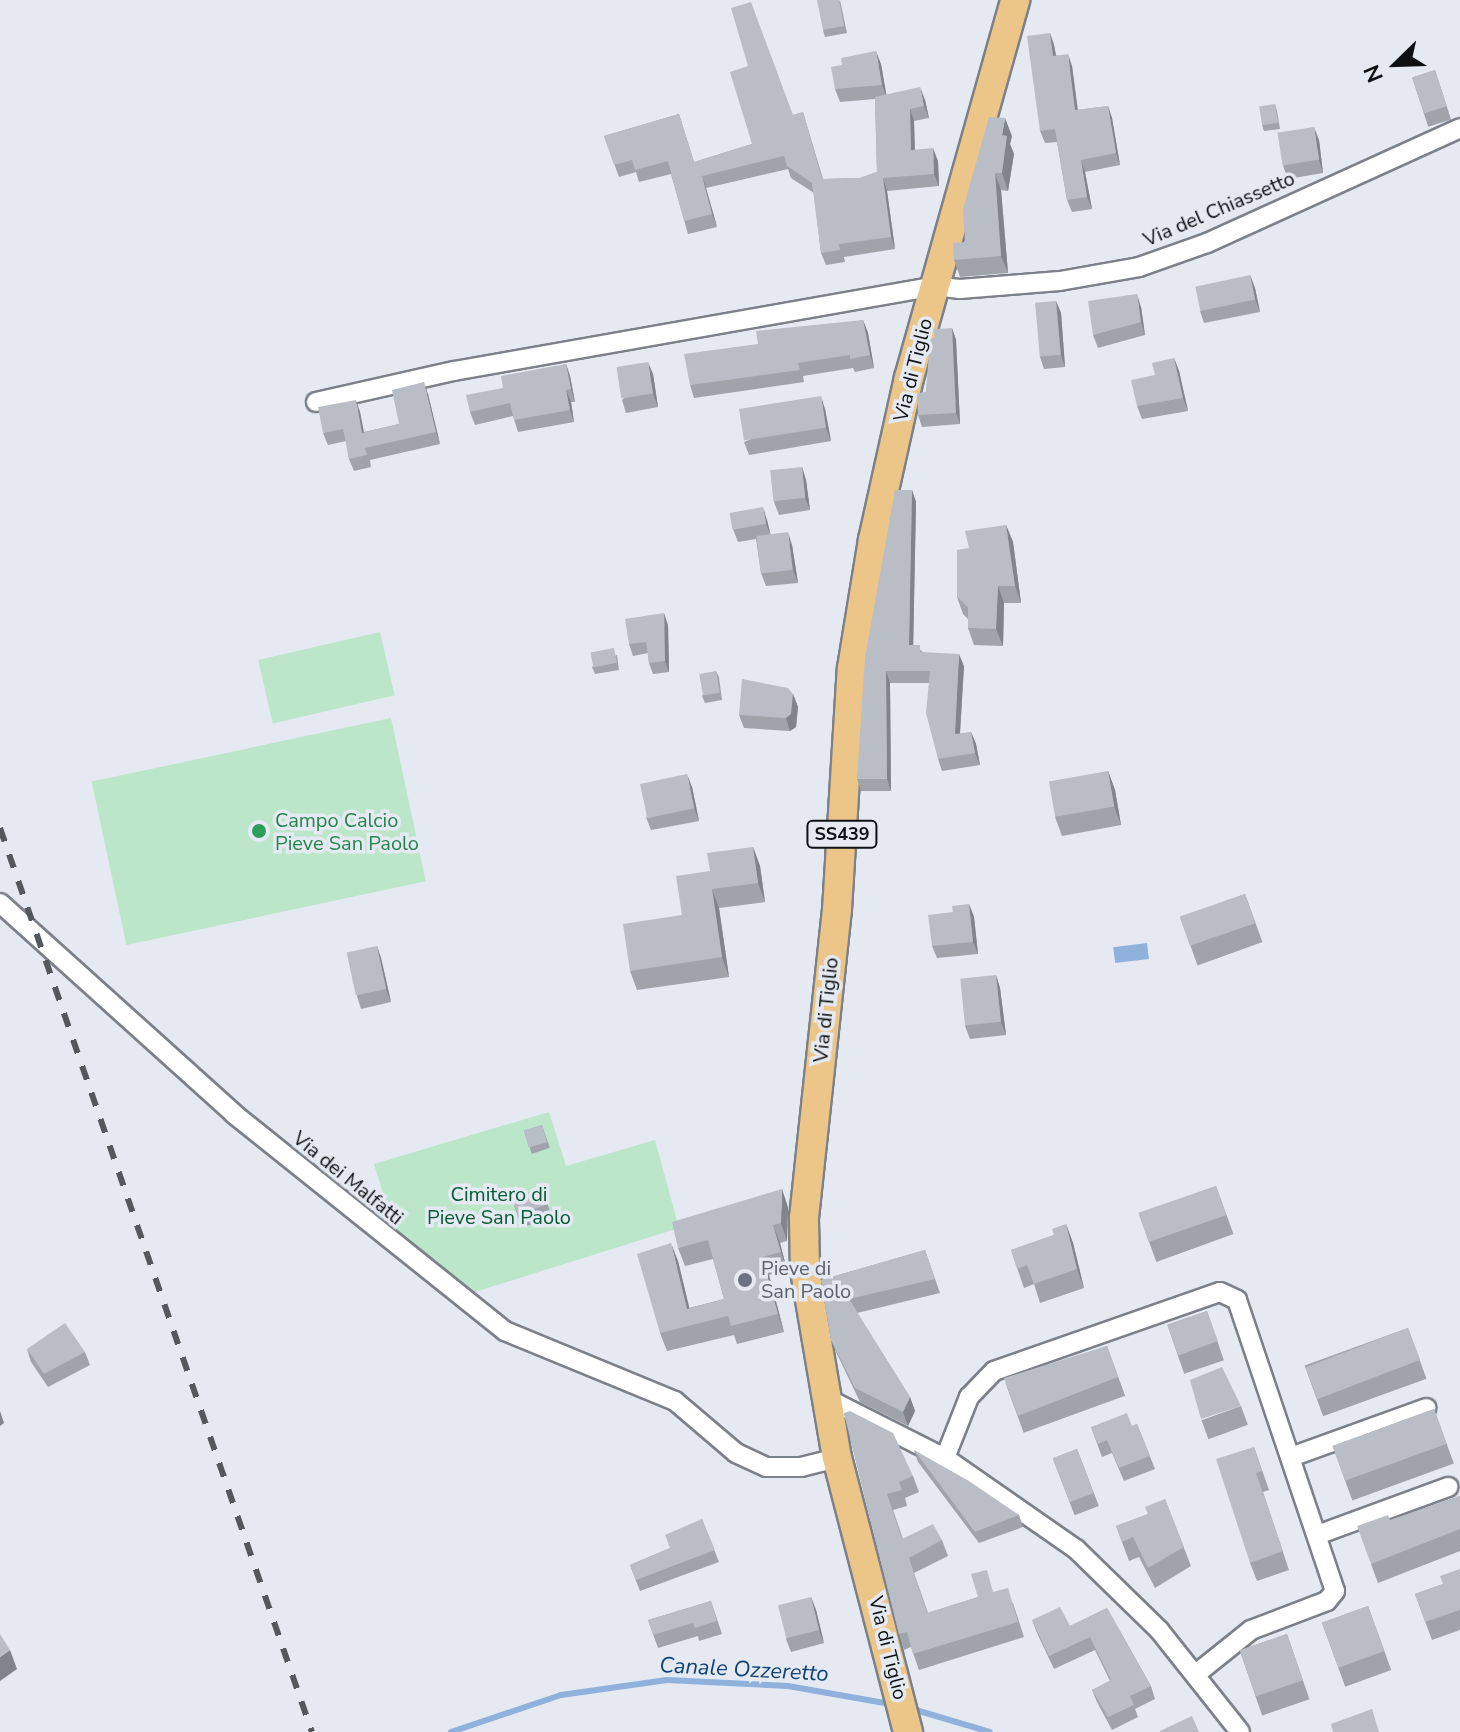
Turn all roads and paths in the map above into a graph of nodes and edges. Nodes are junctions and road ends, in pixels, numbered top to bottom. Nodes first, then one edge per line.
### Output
1 (1015, 0) edge
2 (1460, 128) edge
3 (935, 286) junction
4 (316, 402) dead end
5 (0, 903) edge
6 (826, 1398) junction
7 (1426, 1408) edge
8 (1291, 1457) junction
9 (837, 1458) junction
10 (945, 1458) junction
11 (1448, 1487) dead end
12 (1317, 1535) junction
13 (1196, 1674) junction
14 (908, 1732) edge
15 (1240, 1732) edge

1 - 3 main road, Via di Tiglio / SS439
2 - 3 street, Via del Chiassetto
3 - 4 street, Via di Tiglio
3 - 6 main road, Via di Tiglio / SS439
5 - 9 street, Via dei Malfatti
6 - 9 main road, Via di Tiglio / SS439
6 - 10 street
7 - 8 street
8 - 10 street
8 - 12 street
9 - 14 main road, Via di Tiglio / SS439
10 - 13 street
11 - 12 street
12 - 13 street
13 - 15 street

